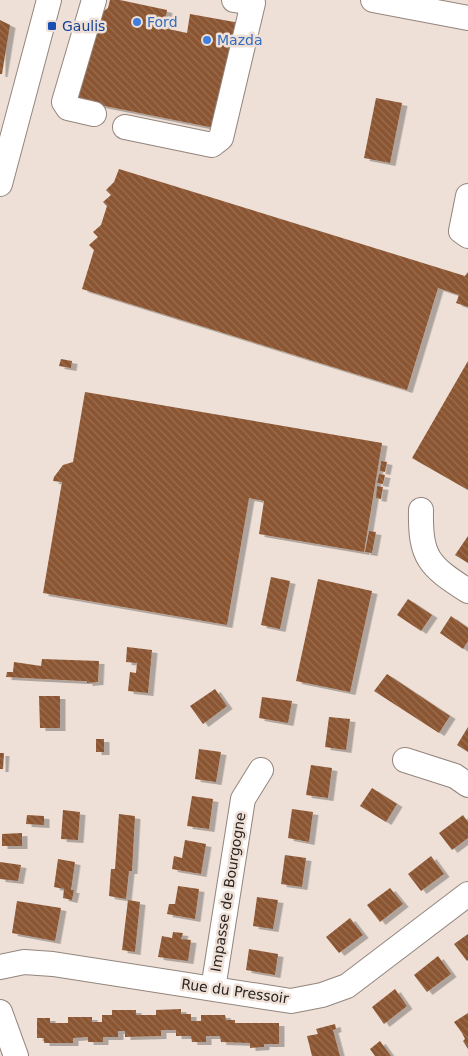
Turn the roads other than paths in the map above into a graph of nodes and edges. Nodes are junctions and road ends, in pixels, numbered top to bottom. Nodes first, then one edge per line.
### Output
1 (49, 0) edge
2 (94, 0) edge
3 (234, 0) edge
4 (373, 0) edge
5 (468, 18) edge
6 (94, 114) dead end
7 (125, 127) dead end
8 (0, 184) edge
9 (468, 197) edge
10 (468, 236) edge
11 (421, 510) dead end
12 (468, 591) edge
13 (405, 760) dead end
14 (260, 770) dead end
15 (468, 785) edge
16 (468, 894) edge
17 (0, 966) edge
18 (213, 989) junction
19 (0, 1012) edge
20 (16, 1056) edge

1 - 8 street
2 - 6 street
3 - 7 street
4 - 5 street
9 - 10 street
11 - 12 street
13 - 15 street
14 - 18 street, Impasse de Bourgogne
16 - 18 street, Rue du Pressoir
17 - 18 street, Rue du Pressoir
19 - 20 street

